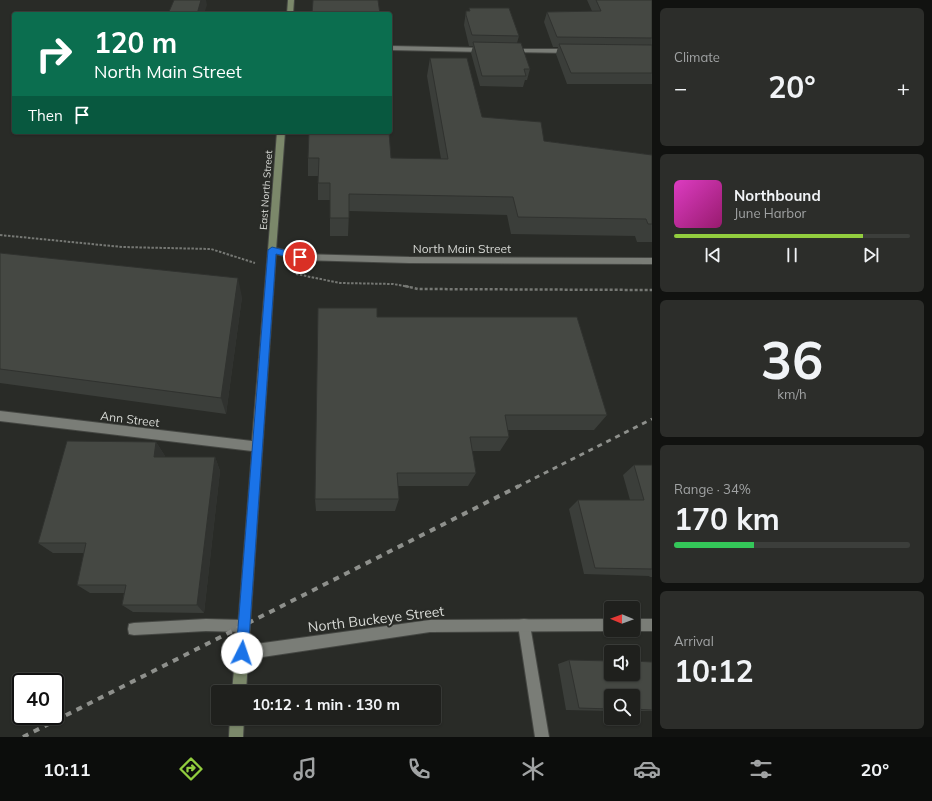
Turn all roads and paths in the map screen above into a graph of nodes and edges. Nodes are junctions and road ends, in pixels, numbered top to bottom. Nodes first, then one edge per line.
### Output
1 (291, 0) edge
2 (290, 12) edge
3 (392, 48) edge
4 (493, 50) edge
5 (501, 50) edge
6 (580, 51) edge
7 (280, 134) edge
8 (272, 250) junction
9 (652, 261) edge
10 (0, 416) edge
11 (258, 447) junction
12 (524, 625) junction
13 (604, 625) edge
14 (640, 625) edge
15 (652, 625) edge
16 (244, 626) junction
17 (134, 630) dead end
18 (242, 653) junction
19 (240, 685) edge
20 (237, 725) edge
21 (236, 737) edge
22 (542, 737) edge

1 - 2 street
3 - 4 street
5 - 6 street
7 - 8 street, East North Street
8 - 9 street, North Main Street
8 - 11 street
10 - 11 street, Ann Street
11 - 16 street
12 - 13 street, North Buckeye Street
12 - 18 street, North Buckeye Street
12 - 22 street
14 - 15 street
16 - 17 street
16 - 18 street
18 - 19 street
20 - 21 street

